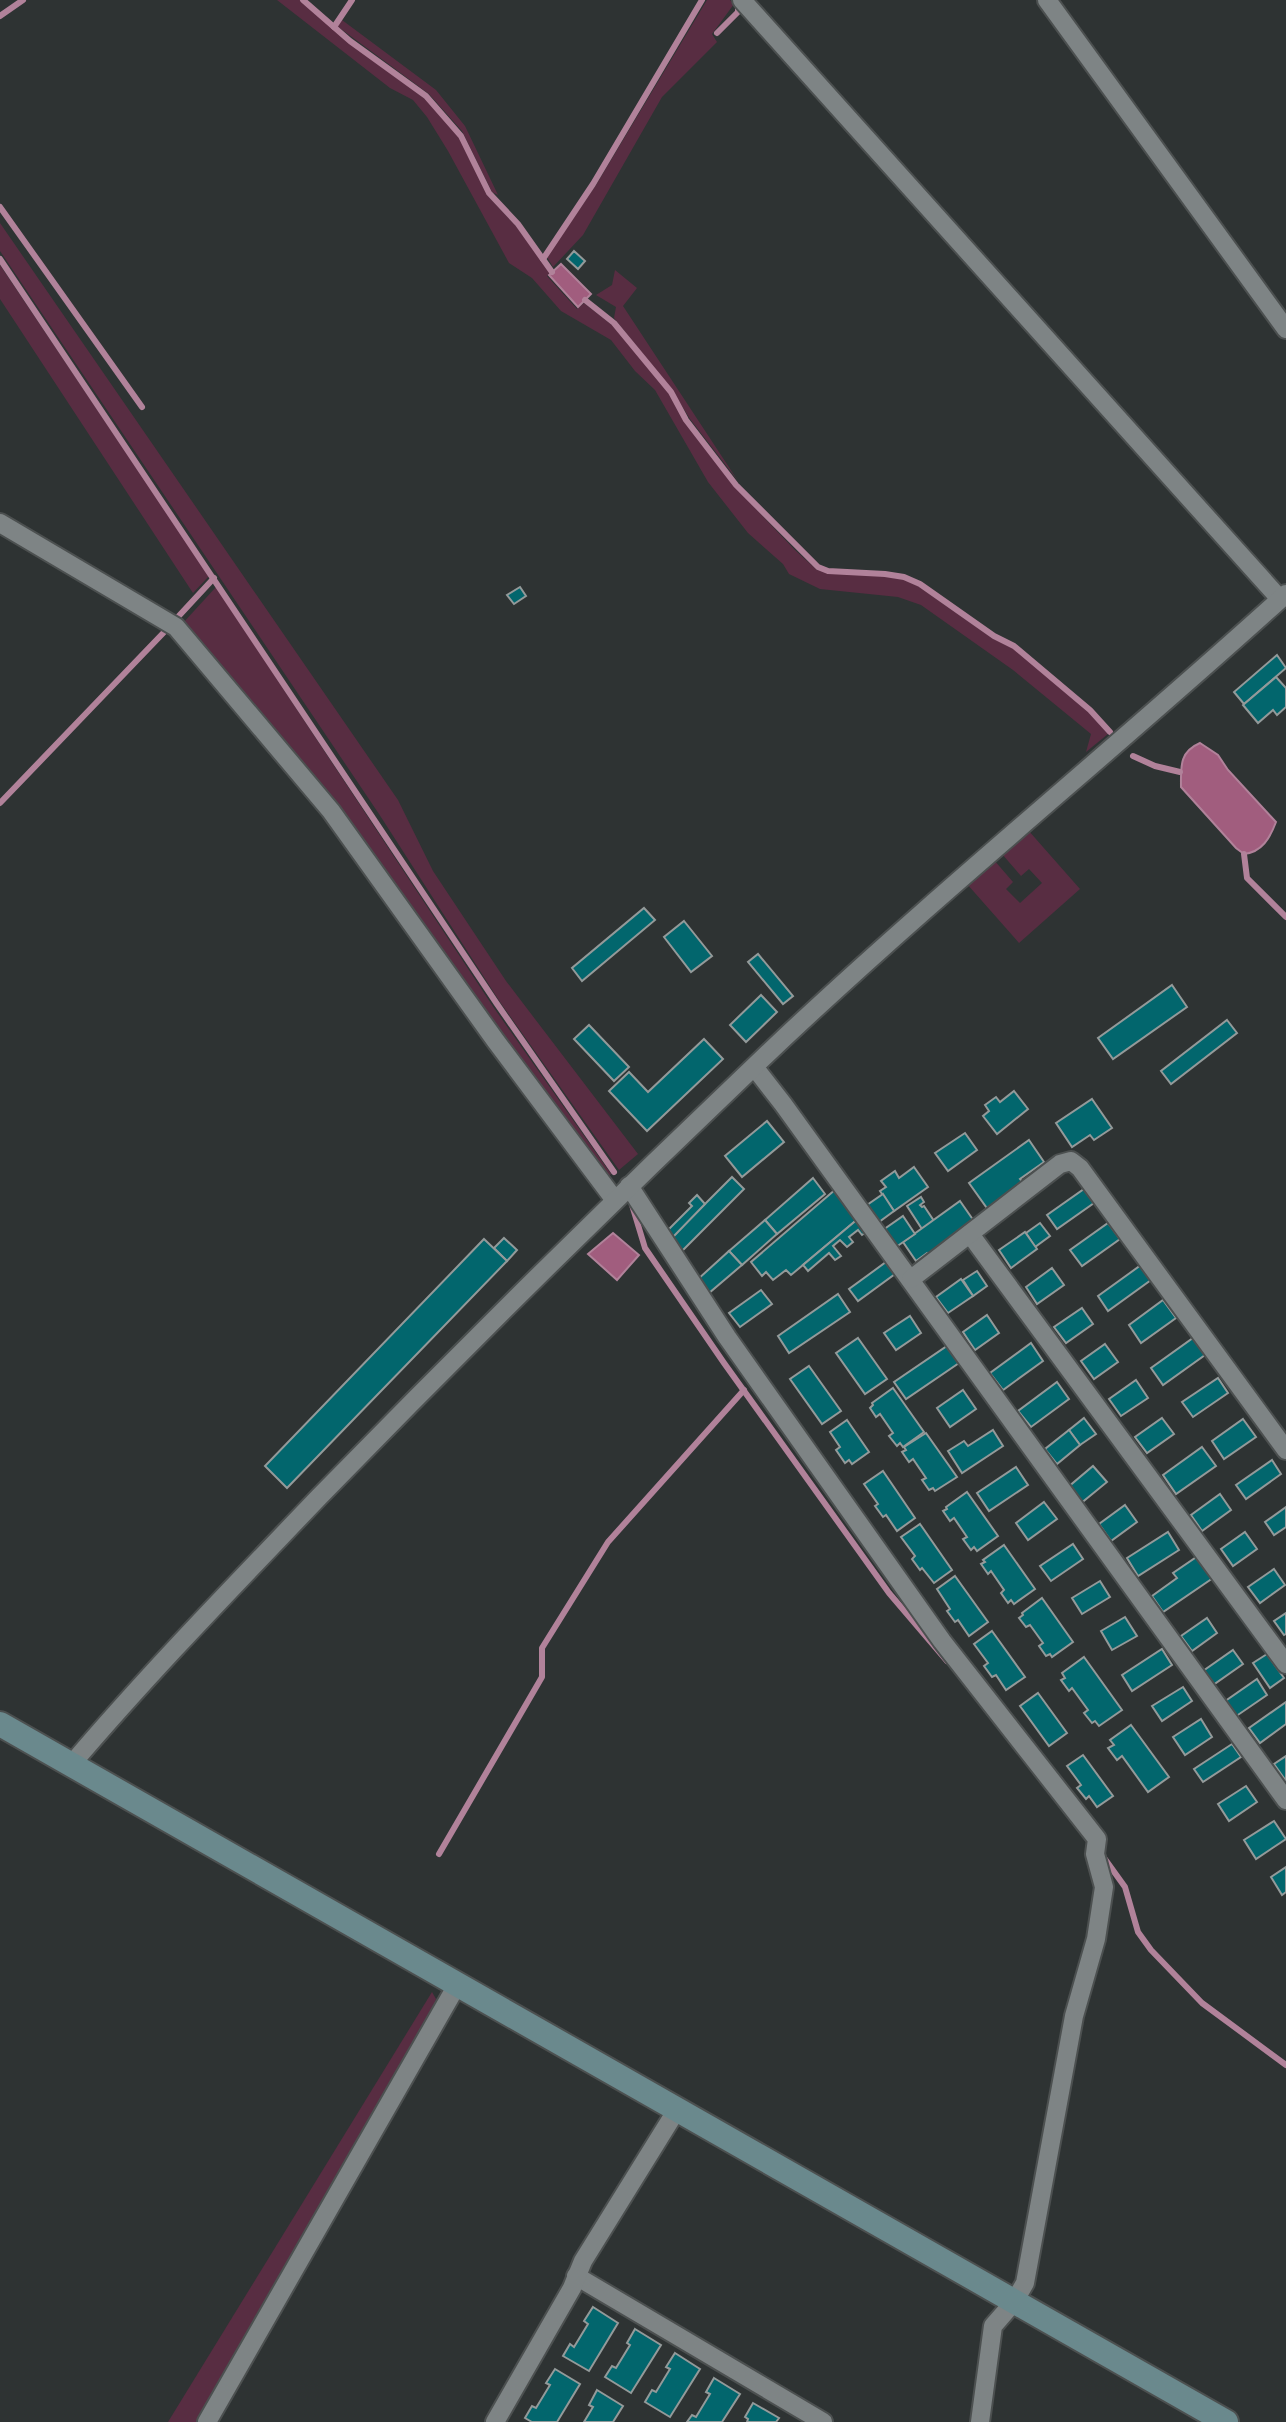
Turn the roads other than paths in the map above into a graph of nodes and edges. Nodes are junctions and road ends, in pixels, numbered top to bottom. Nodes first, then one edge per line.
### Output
1 (742, 0) edge
2 (1047, 0) edge
3 (1286, 329) edge
4 (0, 523) edge
5 (1283, 596) edge
6 (755, 1068) junction
7 (629, 1186) junction
8 (614, 1199) junction
9 (970, 1234) junction
10 (911, 1279) junction
11 (1286, 1450) edge
12 (1286, 1664) edge
13 (0, 1724) edge
14 (71, 1765) junction
15 (1286, 1800) edge
16 (457, 1985) junction
17 (676, 2111) junction
18 (576, 2276) junction
19 (1014, 2302) junction
20 (792, 2414) edge
21 (207, 2422) edge
22 (495, 2422) edge
23 (823, 2422) edge
24 (980, 2422) edge
25 (1226, 2422) edge

1 - 5 street
2 - 3 street
4 - 8 street
5 - 6 street
6 - 7 street
6 - 10 street
7 - 8 street
7 - 19 street
8 - 14 street
9 - 10 street
9 - 11 street
9 - 12 street
10 - 15 street
13 - 14 main road
14 - 16 main road
16 - 17 main road
16 - 21 street
17 - 18 street
17 - 19 main road
18 - 20 street
18 - 22 street
19 - 24 street
19 - 25 main road
20 - 23 street

